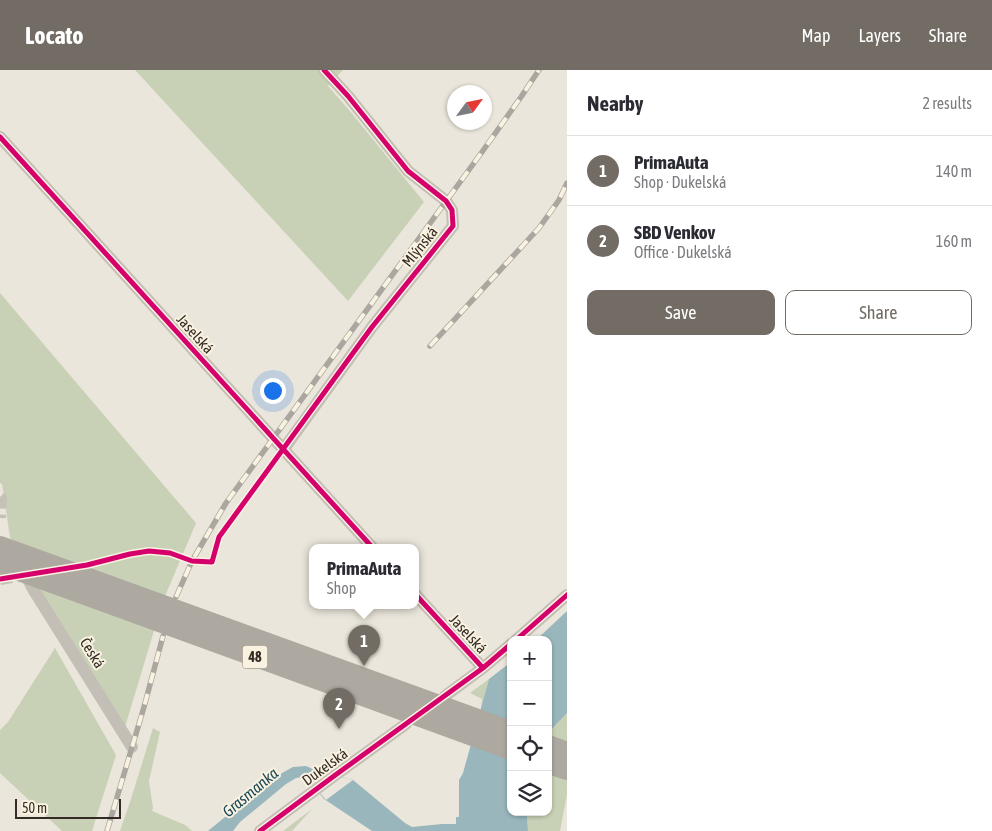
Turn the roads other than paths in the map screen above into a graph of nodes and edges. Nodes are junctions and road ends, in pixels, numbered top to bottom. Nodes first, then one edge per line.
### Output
1 (324, 70) edge
2 (0, 137) edge
3 (282, 450) junction
4 (369, 544) edge
5 (0, 546) edge
6 (0, 564) edge
7 (26, 575) dead end
8 (567, 595) edge
9 (419, 598) edge
10 (521, 636) edge
11 (507, 647) edge
12 (483, 668) junction
13 (446, 696) dead end
14 (406, 724) dead end
15 (507, 730) edge
16 (552, 746) edge
17 (132, 747) dead end
18 (507, 749) edge
19 (567, 752) edge
20 (552, 765) edge
21 (567, 770) edge
22 (260, 831) edge

1 - 3 street, Mlýnská
2 - 3 street, Jaselská
3 - 4 street, Jaselská
5 - 15 highway, 48
6 - 18 highway, 48
7 - 17 street, Česká
8 - 10 street
9 - 12 street, Jaselská
11 - 12 street
12 - 13 street
14 - 22 street, Dukelská
16 - 19 highway
20 - 21 highway

